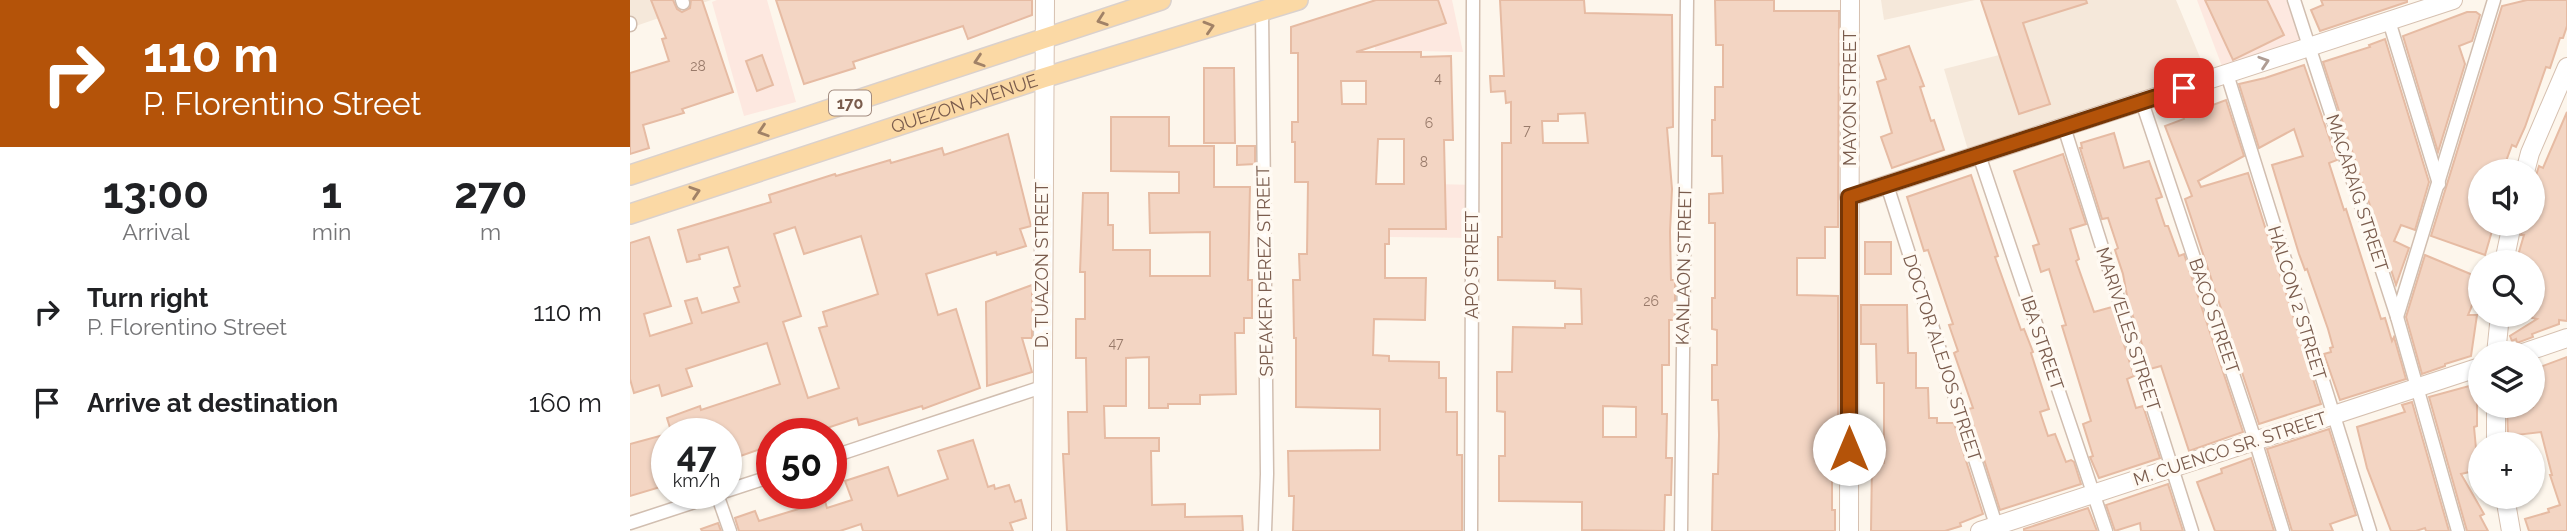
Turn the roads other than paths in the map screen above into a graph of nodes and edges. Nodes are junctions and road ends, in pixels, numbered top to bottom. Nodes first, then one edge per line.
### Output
1 (1045, 0) edge
2 (1161, 0) edge
3 (1298, 0) edge
4 (1473, 0) edge
5 (1687, 0) edge
6 (1850, 0) edge
7 (2294, 0) edge
8 (2453, 0) edge
9 (2494, 0) edge
10 (1262, 11) junction
11 (2389, 21) junction
12 (1044, 40) junction
13 (2311, 47) junction
14 (2567, 67) edge
15 (2227, 74) junction
16 (1043, 78) junction
17 (2142, 102) junction
18 (2064, 127) junction
19 (1979, 155) junction
20 (2528, 159) edge
21 (630, 175) edge
22 (2439, 184) junction
23 (1887, 185) junction
24 (1849, 197) junction
25 (630, 214) edge
26 (2397, 317) junction
27 (2567, 338) edge
28 (2545, 345) edge
29 (2468, 371) edge
30 (1042, 387) junction
31 (2416, 388) junction
32 (2332, 415) junction
33 (2255, 440) junction
34 (847, 452) edge
35 (2172, 468) junction
36 (2093, 494) junction
37 (672, 509) edge
38 (723, 509) edge
39 (2507, 509) edge
40 (630, 523) edge
41 (1991, 529) edge
42 (730, 531) edge
43 (1042, 531) edge
44 (1265, 531) edge
45 (1471, 531) edge
46 (1681, 531) edge
47 (1849, 531) edge
48 (2106, 531) edge
49 (2192, 531) edge
50 (2283, 531) edge
51 (2370, 531) edge
52 (2458, 531) edge
53 (2511, 531) edge

1 - 12 street, D. TUAZON STREET
2 -> 12 main road, QUEZON AVENUE / 170
3 - 10 main road, QUEZON AVENUE / 170
4 - 45 street, APO STREET
5 - 46 street, KANLAON STREET
6 - 24 street, MAYON STREET
7 - 13 street, MACARAIG STREET
8 - 11 street
9 - 22 street
16 -> 10 main road, QUEZON AVENUE / 170
10 - 44 street, SPEAKER PEREZ STREET
11 - 13 street
11 - 22 street
12 - 16 street, D. TUAZON STREET
12 -> 21 main road, QUEZON AVENUE / 170
15 -> 13 street
13 - 26 street, MACARAIG STREET
14 - 20 street
15 - 17 street
15 - 32 street, HALCON 2 STREET
25 -> 16 main road, QUEZON AVENUE / 170
16 - 30 street, D. TUAZON STREET
17 - 18 street
17 - 33 street, BACO STREET
18 - 19 street
18 - 35 street, MARIVELES STREET
19 - 23 street
19 - 36 street, IBA STREET
22 - 26 street
23 - 24 street
23 - 41 street, DOCTOR ALEJOS STREET
24 - 47 street, MAYON STREET
26 - 31 street, MACARAIG STREET
27 - 28 street
29 - 31 street, M. CUENCO SR. STREET
30 - 34 street
30 - 43 street, D. TUAZON STREET
31 - 32 street, M. CUENCO SR. STREET
31 - 52 street, MACARAIG STREET
32 - 33 street, M. CUENCO SR. STREET
32 - 51 street, HALCON 2 STREET
33 - 35 street, M. CUENCO SR. STREET
33 - 50 street, BACO STREET
35 - 36 street, M. CUENCO SR. STREET
35 - 49 street, MARIVELES STREET
36 - 41 street, M. CUENCO SR. STREET
36 - 48 street, IBA STREET
37 - 40 street
38 - 42 street
39 - 53 street

